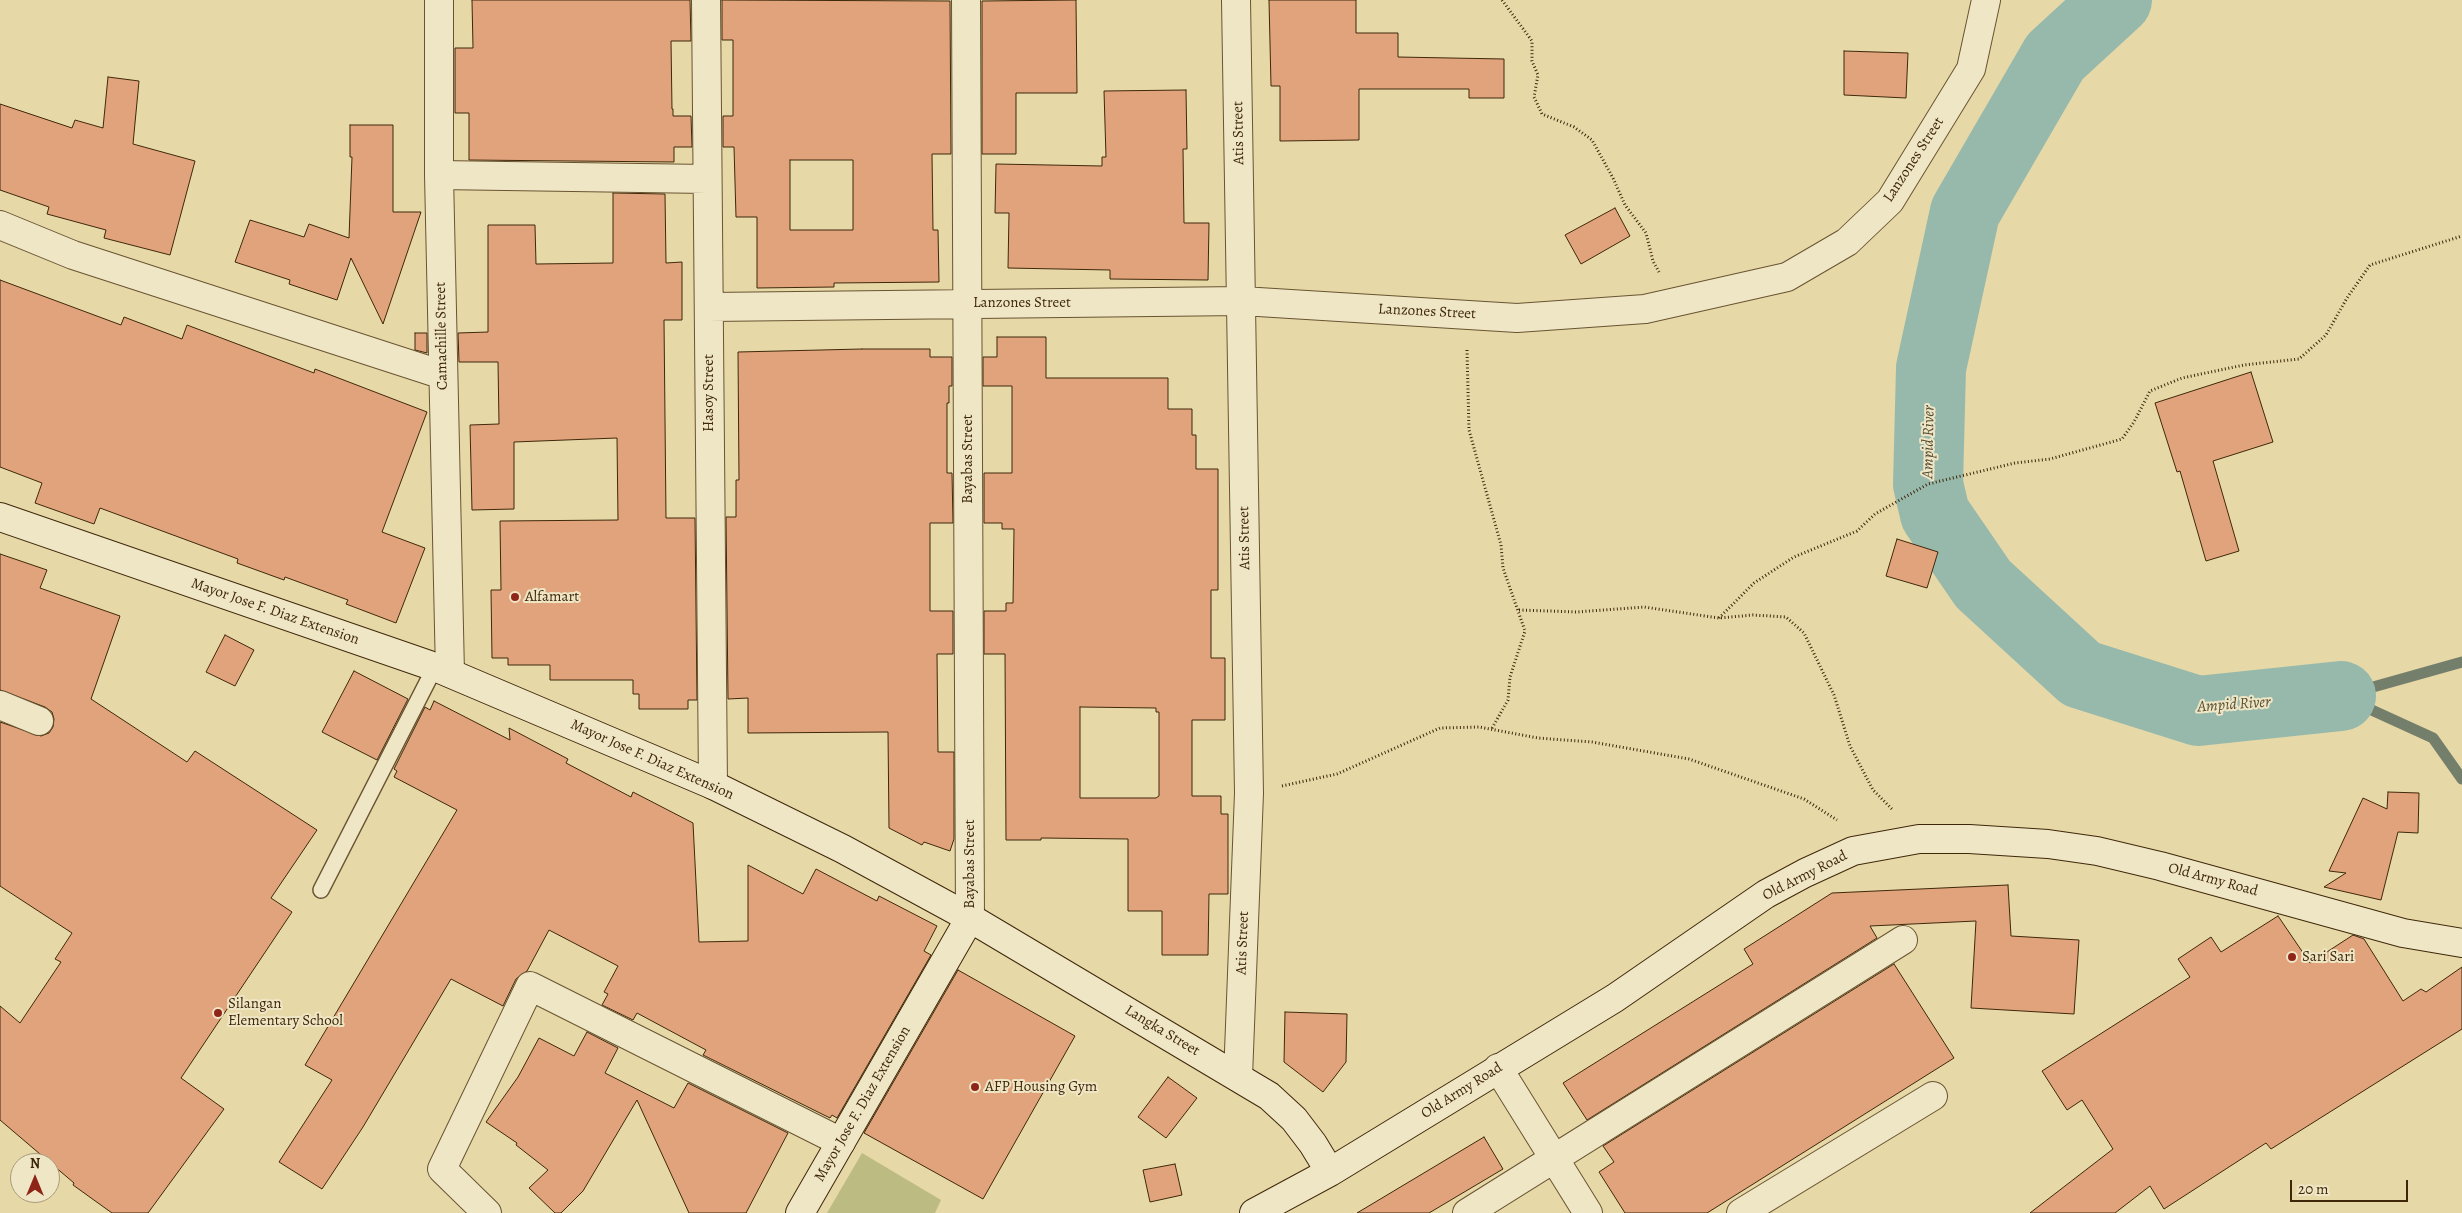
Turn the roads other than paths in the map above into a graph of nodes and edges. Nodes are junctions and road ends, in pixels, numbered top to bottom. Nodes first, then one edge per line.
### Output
1 (439, 0) edge
2 (706, 0) edge
3 (966, 0) edge
4 (1236, 0) edge
5 (1986, 0) edge
6 (439, 176) junction
7 (708, 179) junction
8 (0, 225) edge
9 (1242, 301) junction
10 (968, 303) junction
11 (709, 307) junction
12 (443, 376) junction
13 (0, 517) edge
14 (442, 670) junction
15 (0, 705) edge
16 (39, 721) dead end
17 (712, 785) junction
18 (320, 890) dead end
19 (970, 918) junction
20 (1903, 940) dead end
21 (2462, 943) edge
22 (1498, 1068) junction
23 (1238, 1077) junction
24 (1933, 1096) dead end
25 (841, 1142) junction
26 (1555, 1160) junction
27 (1330, 1172) junction
28 (487, 1213) edge
29 (800, 1213) edge
30 (1254, 1213) edge
31 (1467, 1213) edge
32 (1588, 1213) edge
33 (1741, 1213) edge

1 - 6 street, Camachille Street
2 - 7 street, Hasoy Street
3 - 10 street, Bayabas Street
4 - 9 street, Atis Street
5 - 9 street, Lanzones Street
6 - 7 street
6 - 12 street, Camachille Street
7 - 11 street, Hasoy Street
8 - 12 street
9 - 10 street, Lanzones Street
9 - 23 street, Atis Street
10 - 11 street, Lanzones Street
10 - 19 street, Bayabas Street
11 - 17 street, Hasoy Street
12 - 14 street, Camachille Street
13 - 14 street, Mayor Jose F. Diaz Extension
14 - 17 street, Mayor Jose F. Diaz Extension
14 - 18 lane
15 - 16 street
17 - 19 street, Mayor Jose F. Diaz Extension
19 - 23 street, Langka Street
19 - 25 street, Mayor Jose F. Diaz Extension
20 - 26 street
21 - 22 street, Old Army Road
22 - 26 street
22 - 27 street, Old Army Road
23 - 27 street, Langka Street
24 - 33 street
25 - 28 street
25 - 29 street, Mayor Jose F. Diaz Extension
26 - 31 street
26 - 32 street
27 - 30 street, Old Army Road

